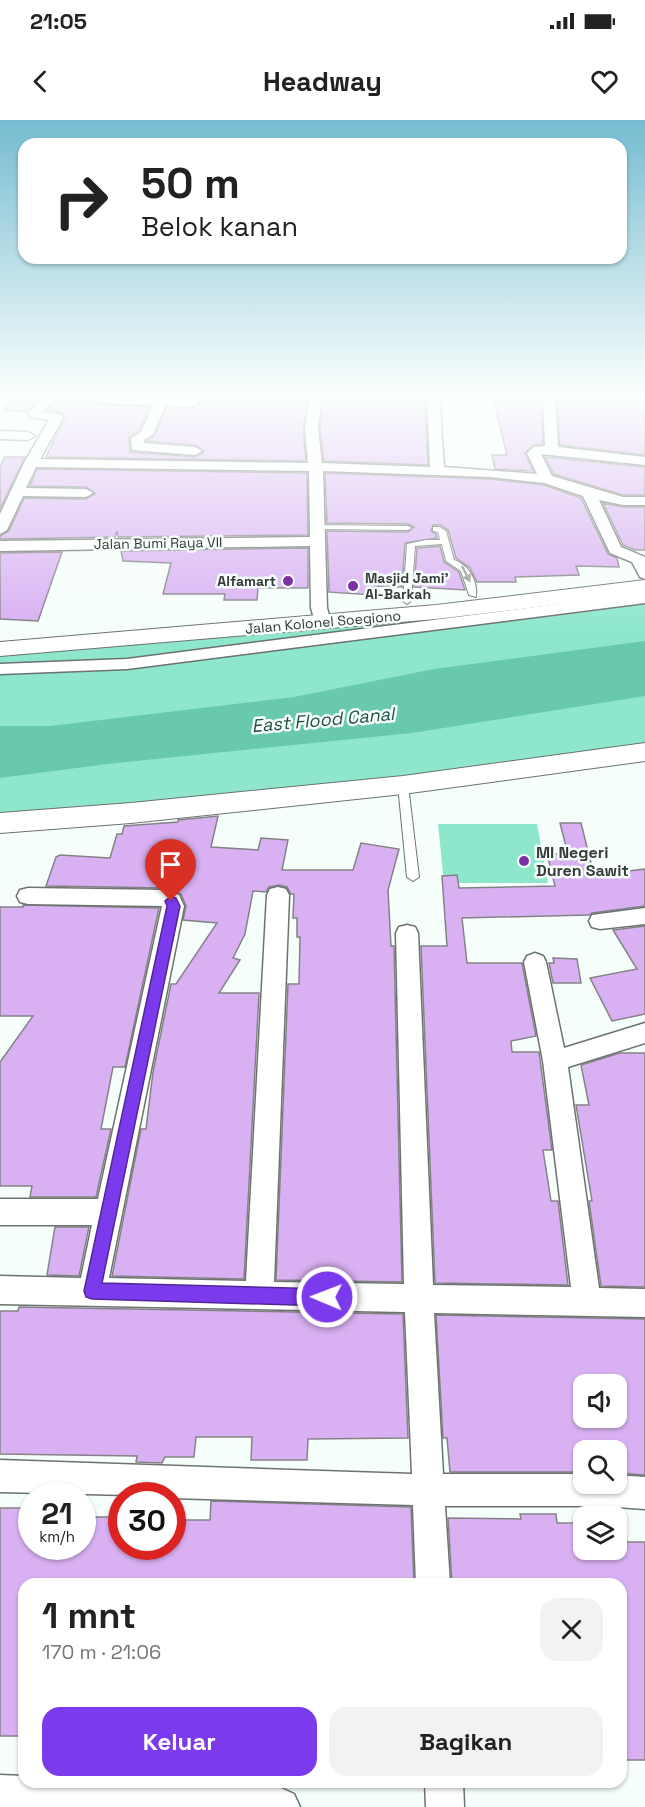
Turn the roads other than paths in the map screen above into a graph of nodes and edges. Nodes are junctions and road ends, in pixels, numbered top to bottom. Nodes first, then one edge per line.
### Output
1 (27, 472) edge
2 (316, 472) edge
3 (458, 472) edge
4 (543, 472) edge
5 (546, 479) junction
6 (17, 492) junction
7 (86, 493) dead end
8 (589, 493) junction
9 (645, 501) edge
10 (408, 528) dead end
11 (435, 528) dead end
12 (0, 530) edge
13 (316, 534) junction
14 (445, 542) junction
15 (0, 546) edge
16 (645, 575) edge
17 (645, 587) edge
18 (473, 595) junction
19 (645, 598) edge
20 (407, 601) junction
21 (321, 615) junction
22 (0, 637) edge
23 (0, 649) edge
24 (0, 669) edge
25 (645, 752) edge
26 (403, 785) junction
27 (0, 824) edge
28 (413, 877) dead end
29 (278, 895) dead end
30 (28, 896) dead end
31 (645, 916) edge
32 (600, 921) dead end
33 (407, 933) dead end
34 (536, 962) dead end
35 (645, 1033) edge
36 (555, 1061) junction
37 (0, 1212) edge
38 (109, 1212) junction
39 (0, 1290) edge
40 (92, 1291) junction
41 (259, 1296) junction
42 (419, 1299) junction
43 (587, 1301) junction
44 (645, 1303) edge
45 (0, 1476) edge
46 (428, 1490) junction
47 (645, 1493) edge
48 (433, 1578) edge
49 (444, 1788) edge
50 (0, 1794) edge
51 (281, 1807) edge
52 (446, 1807) edge

1 - 6 street
2 - 13 street
3 - 5 street
4 - 5 street
5 - 8 street
6 - 7 street
6 - 12 street
8 - 9 street
8 - 16 street
10 - 13 lane
11 - 14 lane
13 - 15 street, Jalan Bumi Raya VII
13 - 21 street
14 -> 18 lane
14 - 20 lane
16 - 18 main road, Jalan Kolonel Soegiono
17 - 21 main road, Jalan Kolonel Soegiono
18 - 20 main road, Jalan Kolonel Soegiono
19 - 24 street
20 - 21 main road, Jalan Kolonel Soegiono
21 - 22 main road, Jalan Kolonel Soegiono
21 - 23 main road, Jalan Kolonel Soegiono
25 - 26 main road
26 - 27 main road
26 - 28 lane
29 - 41 street
30 - 38 street
31 - 32 street
33 - 42 street
34 - 36 street
35 - 36 street
36 - 43 street
37 - 38 street
38 - 40 street
39 - 40 street
40 - 41 street
41 - 42 street
42 - 43 street
42 - 46 street
43 - 44 street
45 - 46 street
46 - 47 street
46 - 48 street
49 - 52 street
50 - 51 street

